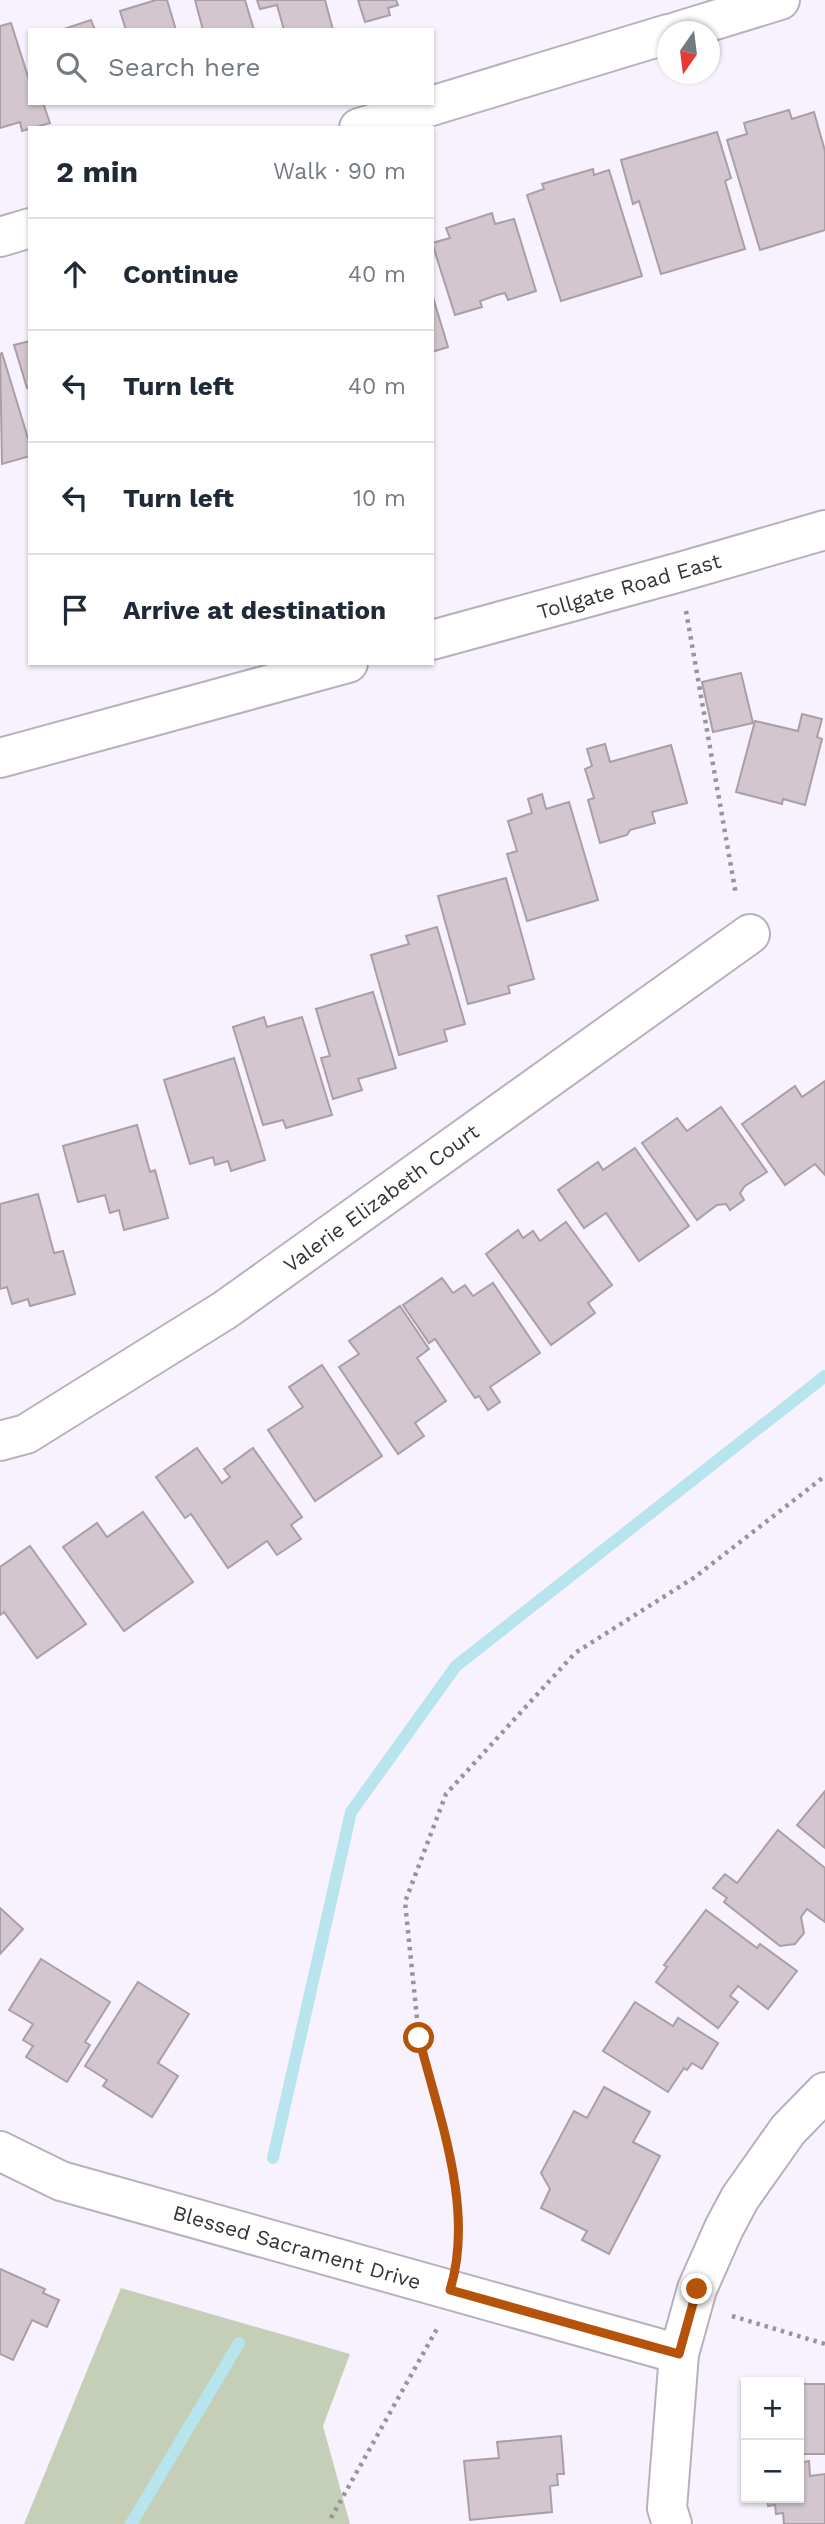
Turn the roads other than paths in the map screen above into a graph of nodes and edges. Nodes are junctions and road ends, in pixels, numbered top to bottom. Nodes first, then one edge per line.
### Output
1 (780, 0) edge
2 (712, 21) edge
3 (657, 37) edge
4 (366, 126) edge
5 (28, 229) edge
6 (0, 237) edge
7 (825, 530) edge
8 (434, 639) edge
9 (341, 665) edge
10 (0, 758) edge
11 (750, 934) road end
12 (0, 1441) edge
13 (825, 2092) edge
14 (0, 2151) edge
15 (679, 2354) junction
16 (672, 2524) edge

1 - 2 street
3 - 4 street
5 - 6 street
7 - 8 street, Tollgate Road East
9 - 10 street
11 - 12 street, Valerie Elizabeth Court
13 - 15 street
14 - 15 street, Blessed Sacrament Drive
15 - 16 street

